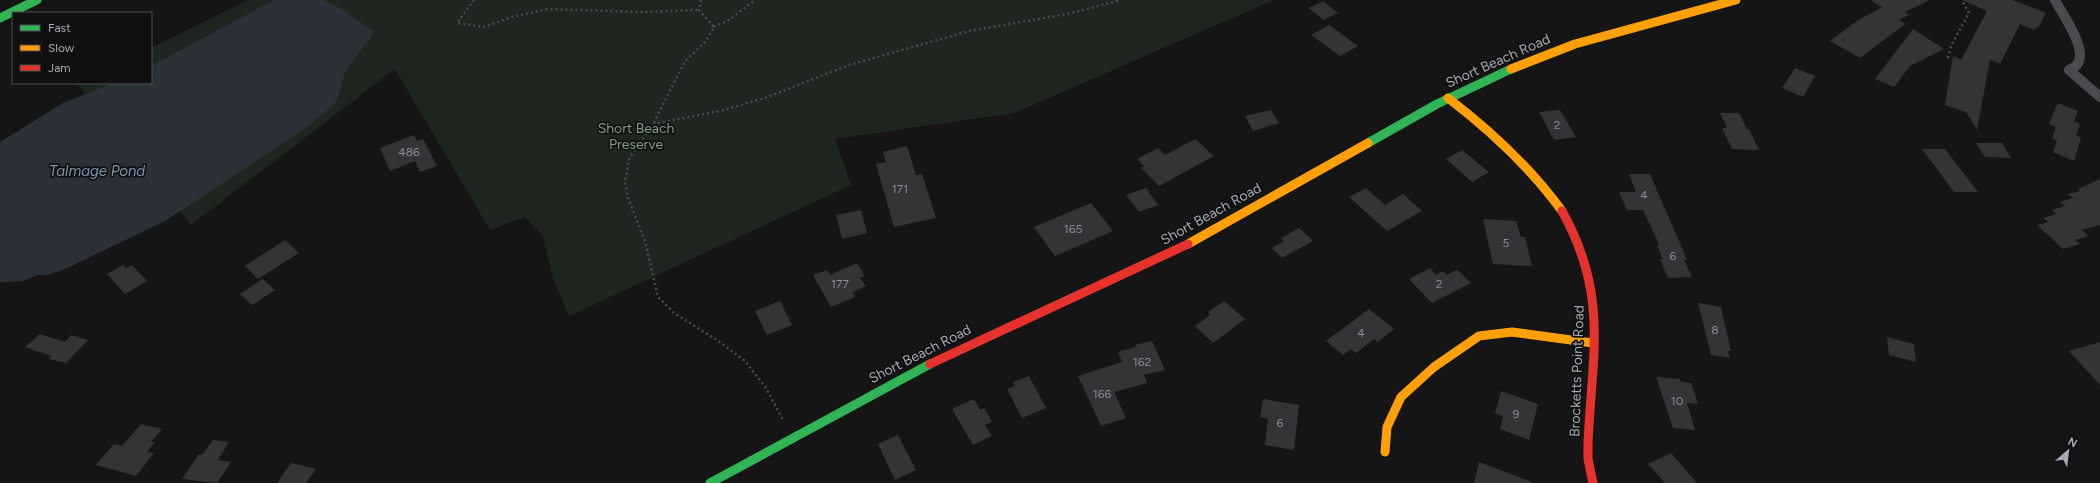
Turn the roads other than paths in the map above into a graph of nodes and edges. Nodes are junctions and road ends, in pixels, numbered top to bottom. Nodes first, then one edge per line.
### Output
1 (37, 0) edge
2 (1736, 0) edge
3 (2055, 0) edge
4 (12, 12) edge
5 (12, 12) edge
6 (0, 18) edge
7 (2100, 97) edge
8 (1448, 98) junction
9 (1593, 343) junction
10 (1385, 452) dead end
11 (710, 483) edge
12 (1594, 483) edge

1 - 5 main road
2 - 8 main road, Short Beach Road
3 - 7 lane
4 - 6 main road
8 - 9 main road, Brocketts Point Road
8 - 11 main road, Short Beach Road
9 - 10 main road
9 - 12 main road, Brocketts Point Road

